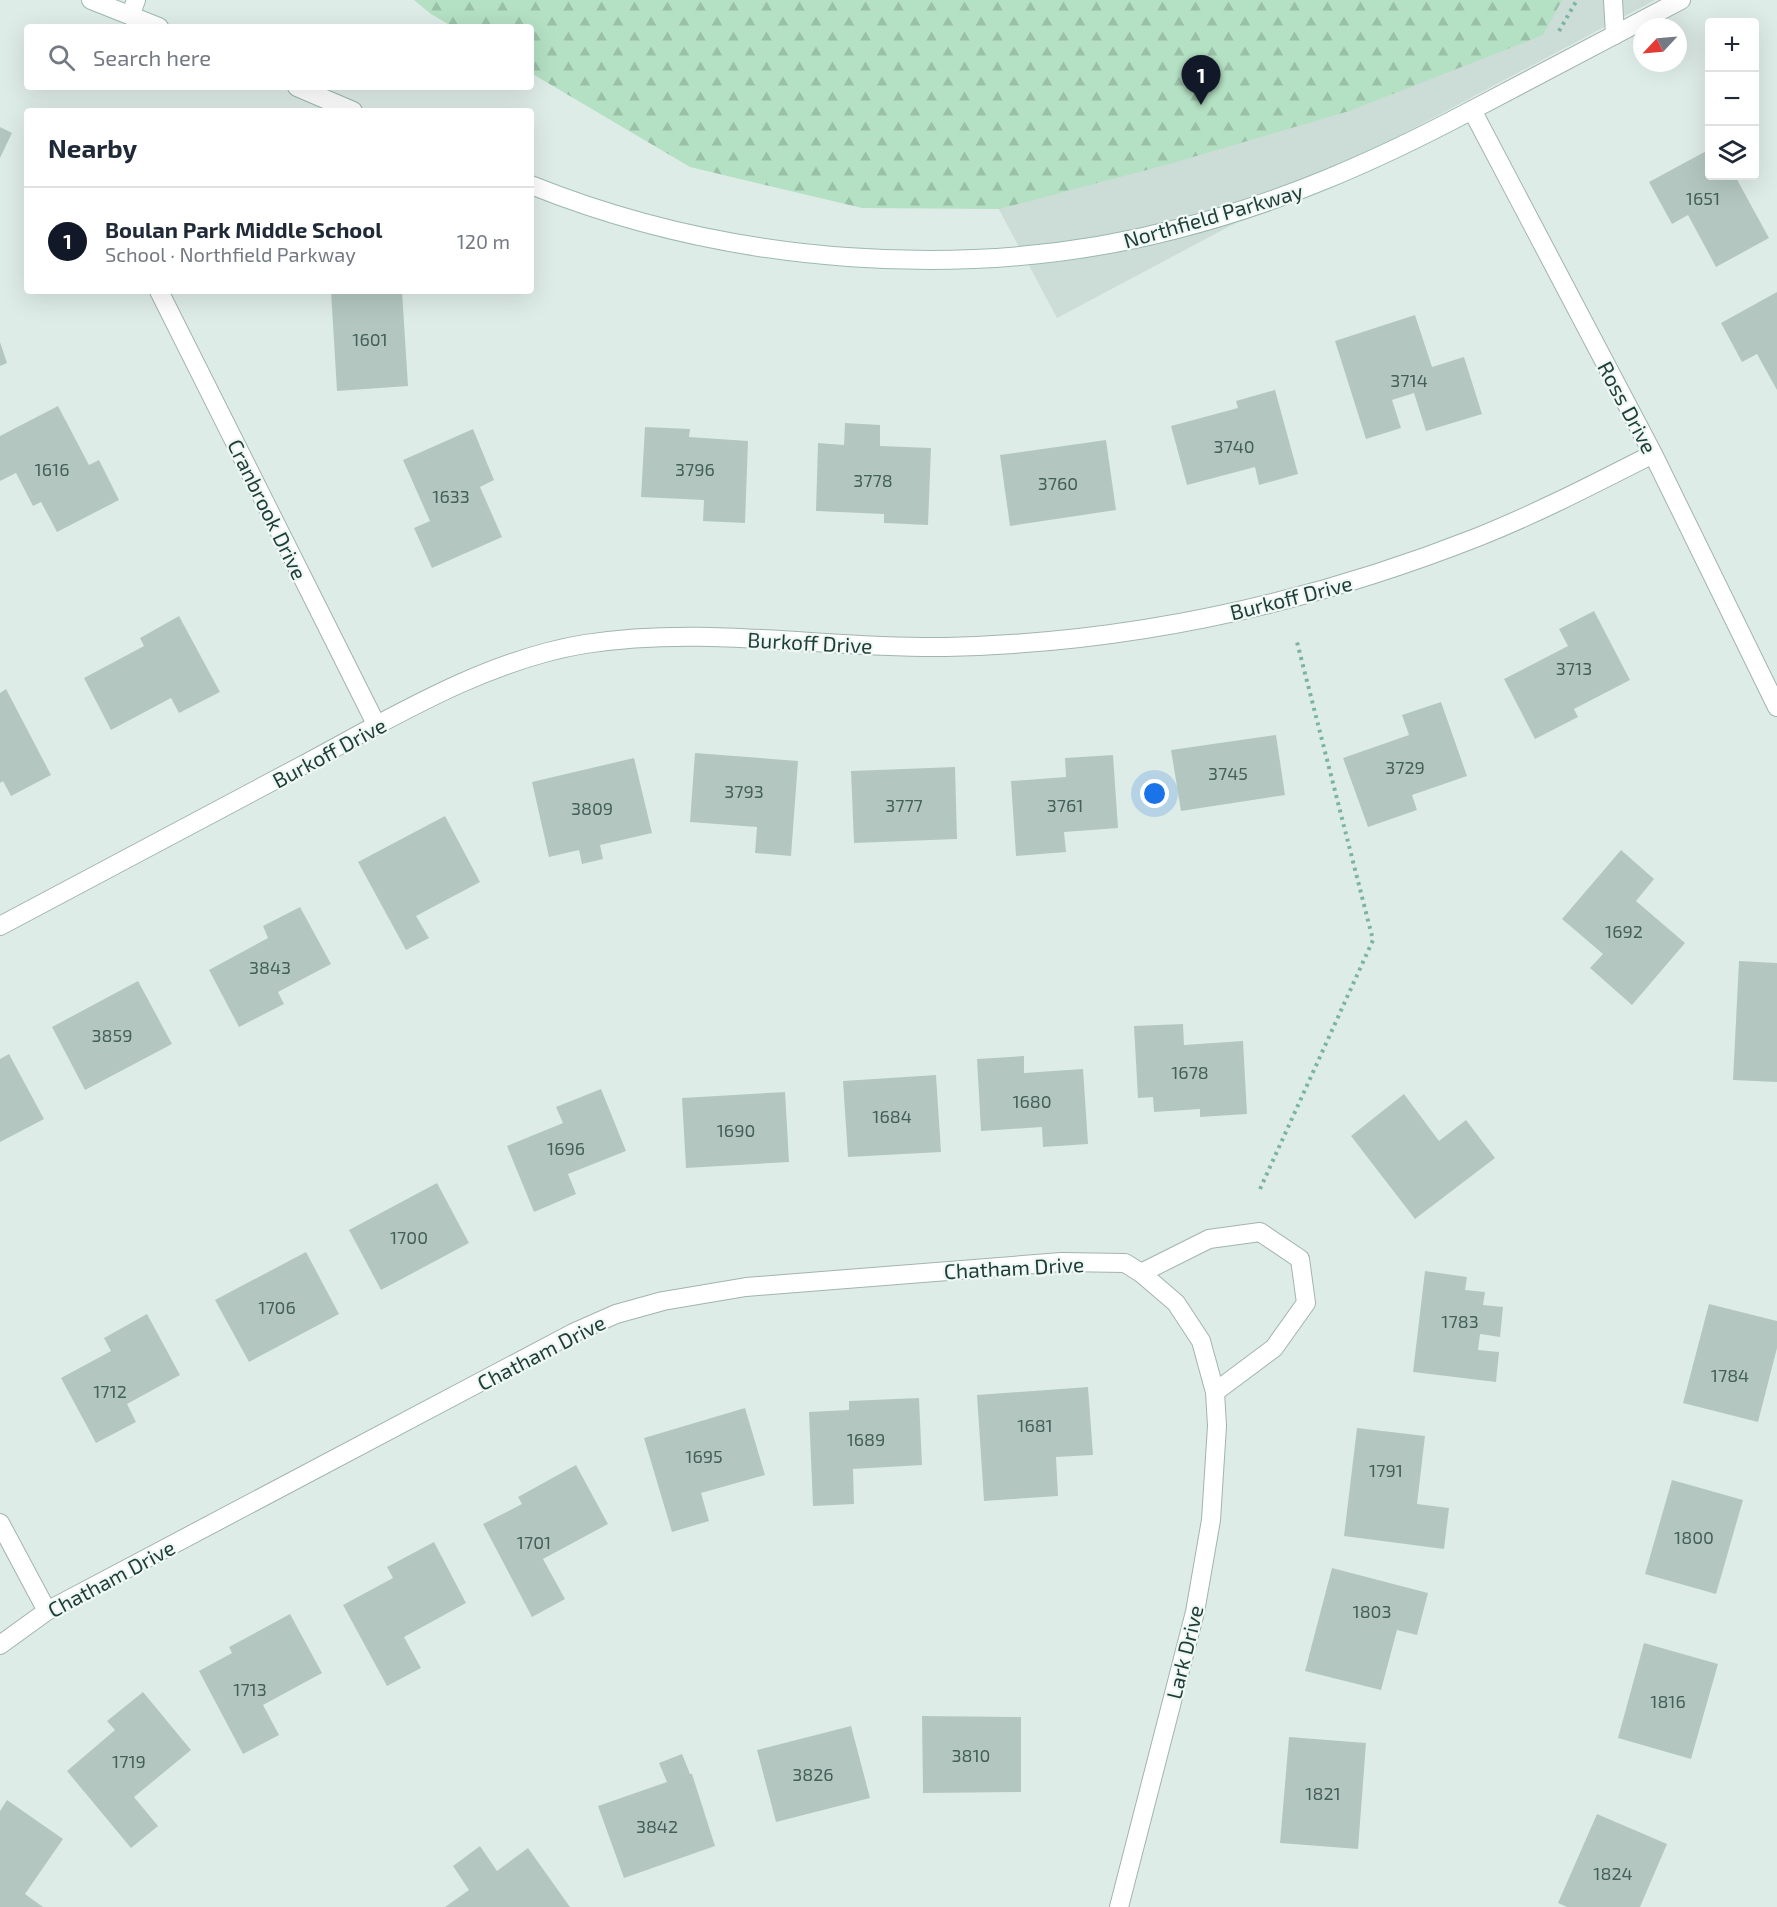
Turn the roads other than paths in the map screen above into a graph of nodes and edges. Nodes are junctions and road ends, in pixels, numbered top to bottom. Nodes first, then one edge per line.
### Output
1 (91, 0) edge
2 (1613, 0) edge
3 (1681, 0) edge
4 (133, 7) edge
5 (155, 24) edge
6 (1615, 35) junction
7 (304, 90) edge
8 (346, 108) edge
9 (1472, 110) junction
10 (534, 186) edge
11 (161, 294) edge
12 (1653, 454) junction
13 (1777, 707) edge
14 (377, 726) junction
15 (0, 926) edge
16 (1141, 1273) junction
17 (1201, 1341) joint
18 (1215, 1392) junction
19 (0, 1523) edge
20 (47, 1611) junction
21 (0, 1645) edge
22 (1119, 1907) edge

1 - 4 street
2 - 6 street
3 - 6 street, Northfield Parkway
4 - 5 street
6 - 9 street, Northfield Parkway
7 - 8 street
9 - 10 street, Northfield Parkway
9 - 12 street, Ross Drive
11 - 14 street, Cranbrook Drive
12 - 13 street, Ross Drive
12 - 14 street, Burkoff Drive
14 - 15 street, Burkoff Drive
16 - 17 street, Chatham Drive
16 - 18 street
16 - 20 street, Chatham Drive
17 - 18 street, Lark Drive
18 - 22 street, Lark Drive
19 - 20 street
20 - 21 street, Chatham Drive

